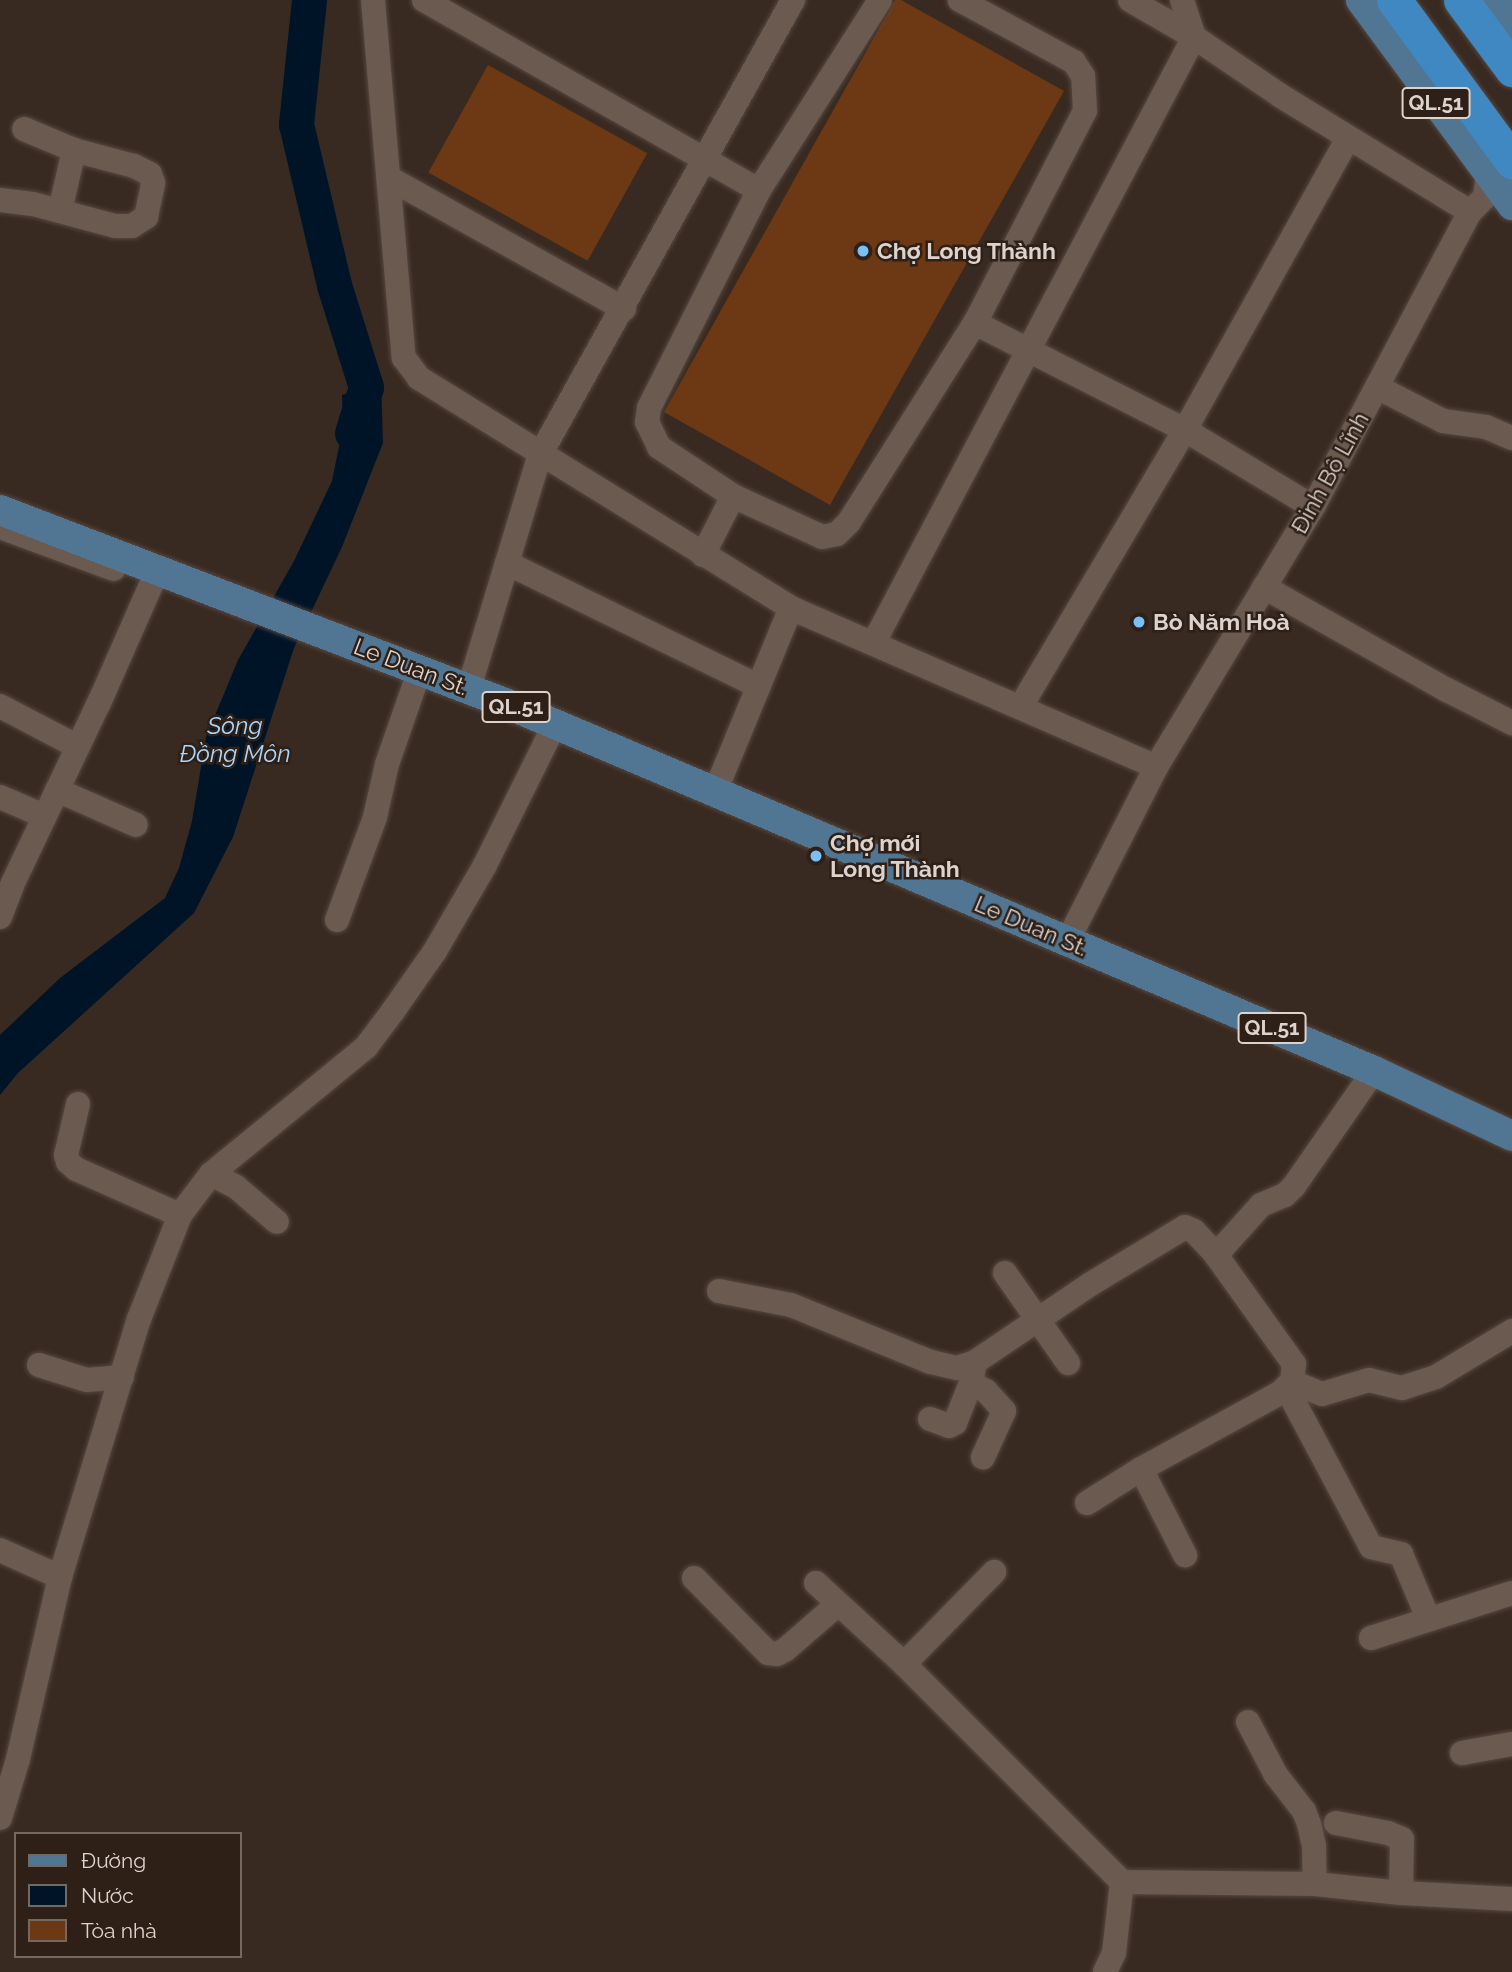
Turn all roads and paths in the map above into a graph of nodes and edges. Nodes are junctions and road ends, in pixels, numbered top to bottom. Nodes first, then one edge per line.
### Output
1 (373, 0) edge
2 (424, 0) edge
3 (880, 0) edge
4 (960, 0) edge
5 (1130, 0) edge
6 (1182, 0) edge
7 (1361, 0) edge
8 (1394, 0) edge
9 (1461, 0) edge
10 (1494, 0) edge
11 (786, 2) edge
12 (998, 9) edge
13 (1512, 24) edge
14 (1195, 37) junction
15 (1512, 69) edge
16 (24, 130) dead end
17 (1348, 138) junction
18 (74, 150) junction
19 (705, 160) junction
20 (1505, 161) edge
21 (389, 178) junction
22 (759, 190) junction
23 (0, 200) edge
24 (1512, 205) edge
25 (60, 211) junction
26 (1471, 212) junction
27 (624, 309) junction
28 (975, 323) junction
29 (1029, 349) junction
30 (1377, 387) junction
31 (1185, 430) junction
32 (1512, 438) edge
33 (540, 455) junction
34 (0, 495) edge
35 (733, 496) junction
36 (1313, 507) junction
37 (0, 510) edge
38 (0, 527) edge
39 (703, 555) junction
40 (507, 563) junction
41 (155, 576) junction
42 (1264, 587) junction
43 (228, 598) junction
44 (791, 608) junction
45 (874, 642) junction
46 (420, 669) junction
47 (758, 686) junction
48 (469, 688) junction
49 (0, 706) edge
50 (1021, 706) junction
51 (1512, 723) edge
52 (555, 724) junction
53 (78, 747) junction
54 (1156, 767) junction
55 (57, 790) junction
56 (715, 792) junction
57 (0, 797) edge
58 (44, 816) junction
59 (136, 825) dead end
60 (0, 917) edge
61 (337, 920) dead end
62 (1067, 942) junction
63 (1374, 1071) junction
64 (78, 1104) dead end
65 (1512, 1136) edge
66 (211, 1174) junction
67 (180, 1215) junction
68 (276, 1222) dead end
69 (1216, 1255) junction
70 (1005, 1273) dead end
71 (719, 1291) dead end
72 (1037, 1318) junction
73 (1512, 1331) edge
74 (1068, 1363) dead end
75 (39, 1365) dead end
76 (973, 1372) junction
77 (122, 1377) junction
78 (1289, 1384) junction
79 (930, 1419) dead end
80 (983, 1457) dead end
81 (1140, 1469) junction
82 (1087, 1503) dead end
83 (0, 1550) edge
84 (1185, 1555) dead end
85 (994, 1572) dead end
86 (60, 1577) junction
87 (694, 1578) dead end
88 (816, 1583) dead end
89 (1512, 1593) edge
90 (838, 1604) junction
91 (1428, 1618) junction
92 (1371, 1638) dead end
93 (904, 1664) junction
94 (1248, 1722) dead end
95 (1512, 1744) edge
96 (1462, 1754) dead end
97 (0, 1818) edge
98 (1336, 1823) dead end
99 (1122, 1882) junction
100 (1315, 1884) junction
101 (1401, 1893) junction
102 (1512, 1899) edge
103 (1105, 1972) edge

1 - 21 street
2 - 19 street
3 - 22 street
4 - 12 street
5 - 14 street
6 - 14 street
7 - 20 main road, QL.51
8 - 20 highway, QL.51
9 - 15 highway
10 - 13 main road
11 - 19 street
12 - 28 street
14 - 17 street
14 - 29 street
16 - 18 street
17 - 26 street
17 - 31 street
18 - 25 street
18 - 25 street
19 - 22 street
19 - 27 street
20 - 24 main road, QL.51
20 - 26 street, Đinh Bộ Lĩnh
21 - 27 street
21 - 33 street
22 - 35 street
23 - 25 street
26 - 30 street, Đinh Bộ Lĩnh
27 - 33 street
28 - 29 street
28 - 35 street
29 - 31 street
29 - 45 street
30 - 32 street
30 - 36 street, Đinh Bộ Lĩnh
31 - 36 street
31 - 50 street
33 - 39 street
33 - 40 street
34 - 43 street
35 - 39 street
36 - 42 street, Đinh Bộ Lĩnh
37 - 41 main road, QL.51
38 - 41 street
39 - 44 street
40 - 47 street
40 - 48 street
41 - 43 main road, QL.51
41 - 53 street
42 - 51 street
42 - 54 street, Đinh Bộ Lĩnh
43 - 46 main road, Le Duan St. / QL.51
44 - 45 street
44 - 47 street
45 - 50 street
46 - 48 main road, Le Duan St. / QL.51
46 - 61 street
47 - 56 street
48 - 52 main road, Le Duan St. / QL.51
49 - 53 street
50 - 54 street
52 - 56 main road, Le Duan St. / QL.51
52 - 66 street
53 - 55 street
54 - 62 street, Đinh Bộ Lĩnh
55 - 58 street
55 - 59 street
56 - 62 main road, Le Duan St. / QL.51
57 - 58 street
58 - 60 street
62 - 63 main road, Le Duan St. / QL.51
63 - 65 main road, Le Duan St. / QL.51
63 - 69 street
64 - 67 street
66 - 67 street
66 - 68 street
67 - 77 street
69 - 72 street
69 - 78 street
70 - 72 street
71 - 76 street
72 - 74 street
72 - 76 street
73 - 78 street
75 - 77 street
76 - 79 street
76 - 80 street
77 - 86 street
78 - 81 street
78 - 91 street
81 - 82 street
81 - 84 street
83 - 86 street
85 - 93 street
86 - 97 street
87 - 90 street
88 - 90 street
89 - 91 street
90 - 93 street
91 - 92 street
93 - 99 street
94 - 100 street
95 - 96 street
98 - 101 street
99 - 100 street
99 - 103 street
100 - 101 street
101 - 102 street

